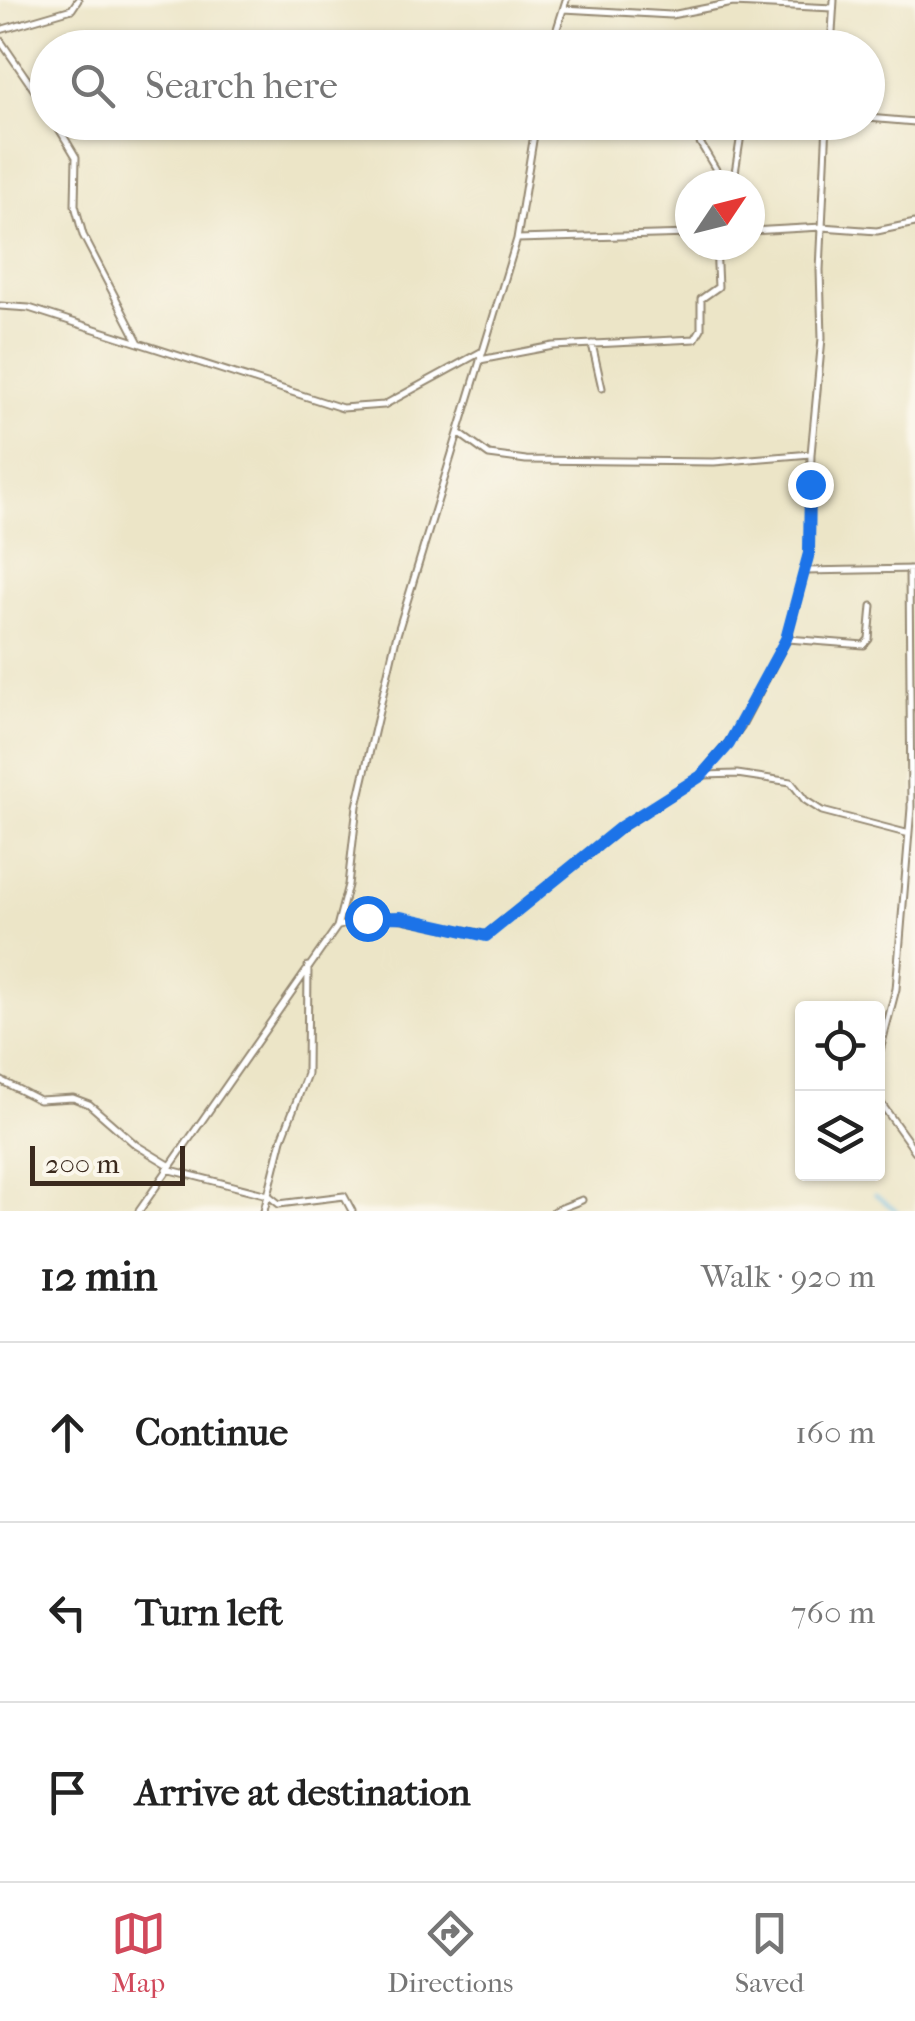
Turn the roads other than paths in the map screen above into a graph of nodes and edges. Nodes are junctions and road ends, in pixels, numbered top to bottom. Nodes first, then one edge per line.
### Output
1 (78, 0) edge
2 (566, 0) edge
3 (834, 0) edge
4 (733, 2) edge
5 (833, 8) junction
6 (564, 9) junction
7 (0, 30) edge
8 (557, 30) edge
9 (832, 30) edge
10 (0, 40) edge
11 (30, 84) edge
12 (885, 119) edge
13 (915, 122) edge
14 (66, 140) edge
15 (533, 140) edge
16 (698, 140) edge
17 (740, 140) edge
18 (826, 140) edge
19 (716, 170) edge
20 (735, 170) edge
21 (915, 223) edge
22 (822, 227) junction
23 (765, 230) edge
24 (675, 234) edge
25 (516, 239) junction
26 (717, 260) edge
27 (0, 306) edge
28 (140, 344) junction
29 (592, 344) junction
30 (482, 352) junction
31 (479, 360) junction
32 (602, 388) dead end
33 (460, 434) junction
34 (811, 454) junction
35 (912, 569) edge
36 (805, 571) junction
37 (872, 606) dead end
38 (786, 639) junction
39 (701, 776) junction
40 (907, 833) junction
41 (337, 927) junction
42 (308, 964) junction
43 (885, 1031) edge
44 (0, 1080) edge
45 (885, 1109) edge
46 (915, 1151) edge
47 (168, 1167) junction
48 (268, 1195) junction
49 (582, 1200) dead end
50 (138, 1211) edge
51 (264, 1211) edge
52 (352, 1211) edge
53 (554, 1211) edge

1 - 7 street
2 - 6 street
3 - 5 street
4 - 5 street
4 - 6 street
5 - 9 street
6 - 8 street
10 - 11 street
12 - 13 street
14 - 28 street
15 - 25 street
16 - 19 street
17 - 20 street
18 - 22 street
21 - 22 street
22 - 23 street
22 - 34 street
24 - 25 street
25 - 30 street
26 - 29 street
27 - 28 street
28 - 30 street
29 - 31 street
29 - 32 street
30 - 31 street
31 - 33 street
33 - 34 street
33 - 41 street
34 - 36 street
35 - 36 street
35 - 40 street
36 - 38 street
37 - 38 street
38 - 39 street
39 - 40 street
39 - 41 street
40 - 43 street
41 - 42 street
42 - 47 street
42 - 48 street
44 - 47 street
45 - 46 street
47 - 48 street
47 - 50 street
48 - 51 street
48 - 52 street
49 - 53 street

